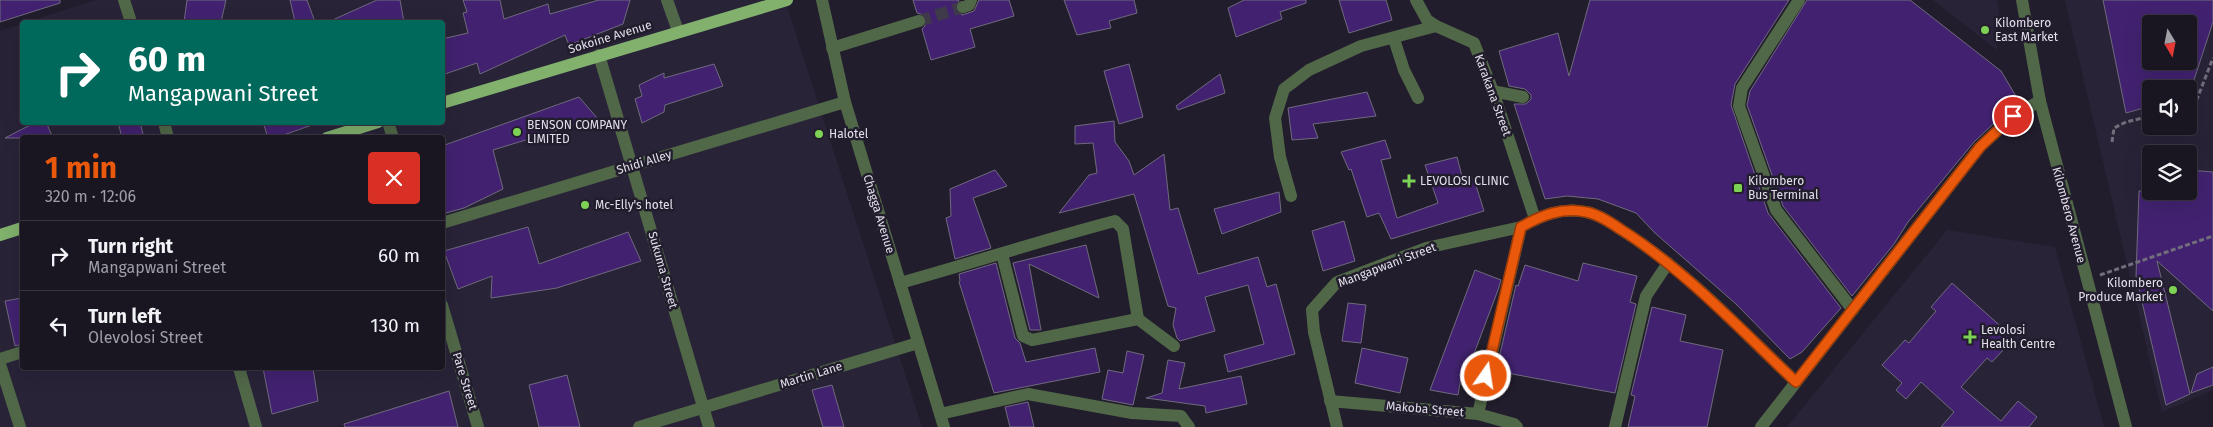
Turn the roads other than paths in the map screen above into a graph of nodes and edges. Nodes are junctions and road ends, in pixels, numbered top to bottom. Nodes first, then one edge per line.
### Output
1 (124, 0) edge
2 (667, 0) edge
3 (787, 0) edge
4 (822, 0) edge
5 (1416, 0) edge
6 (1799, 0) edge
7 (2022, 0) edge
8 (130, 20) edge
9 (919, 21) tunnel mouth
10 (1436, 26) junction
11 (678, 31) junction
12 (1394, 39) junction
13 (832, 48) junction
14 (599, 55) junction
15 (1492, 91) junction
16 (1523, 97) dead end
17 (1418, 98) dead end
18 (2040, 101) junction
19 (445, 102) edge
20 (845, 102) junction
21 (368, 125) edge
22 (337, 135) edge
23 (633, 166) junction
24 (1291, 196) dead end
25 (1535, 219) junction
26 (445, 222) edge
27 (1521, 227) junction
28 (20, 229) edge
29 (0, 235) edge
30 (1002, 254) junction
31 (1668, 263) junction
32 (900, 283) junction
33 (1852, 310) junction
34 (445, 315) edge
35 (1138, 319) junction
36 (918, 343) junction
37 (1174, 346) dead end
38 (20, 353) edge
39 (0, 359) edge
40 (0, 364) edge
41 (240, 370) edge
42 (1796, 382) junction
43 (1330, 401) junction
44 (703, 407) junction
45 (940, 414) junction
46 (1478, 414) junction
47 (20, 427) edge
48 (256, 427) edge
49 (478, 427) edge
50 (639, 427) edge
51 (709, 427) edge
52 (944, 427) edge
53 (1189, 427) edge
54 (1337, 427) edge
55 (1517, 427) edge
56 (1615, 427) edge
57 (1761, 427) edge
58 (2126, 427) edge

1 - 8 street
2 - 11 street
3 - 11 main road, Sokoine Avenue
4 - 13 street, Chagga Avenue
5 - 10 street, Karakana Street
6 - 33 street
7 - 18 street, Kilombero Avenue
9 - 13 street
10 - 12 street
10 - 15 street, Karakana Street
11 - 14 main road, Sokoine Avenue
12 - 17 street
12 - 24 street
13 - 20 street, Chagga Avenue
14 - 19 main road, Sokoine Avenue
14 - 23 street, Sukuma Street
15 - 16 street
15 - 25 street, Karakana Street
18 - 33 street
18 - 58 street, Kilombero Avenue
20 - 23 street, Shidi Alley
20 - 32 street, Chagga Avenue
21 - 22 main road
23 - 26 street, Shidi Alley
23 - 44 street, Sukuma Street
25 - 27 street, Mangapwani Street
25 - 31 street, Mangapwani Street
27 - 43 street, Mangapwani Street
27 - 46 street
28 - 29 main road
30 - 32 street
30 - 35 street
30 - 35 street
31 - 42 street, Mangapwani Street
31 - 56 street
32 - 36 street, Chagga Avenue
33 - 42 street
34 - 49 street, Pare Street
35 - 37 street
36 - 44 street, Martin Lane
36 - 45 street, Chagga Avenue
38 - 39 street
40 - 47 street
41 - 48 street
42 - 57 street
43 - 46 street, Makoba Street
43 - 54 street, Mangapwani Street
44 - 50 street, Martin Lane
44 - 51 street, Sukuma Street
45 - 52 street, Chagga Avenue
45 - 53 street
46 - 55 street, Makoba Street

